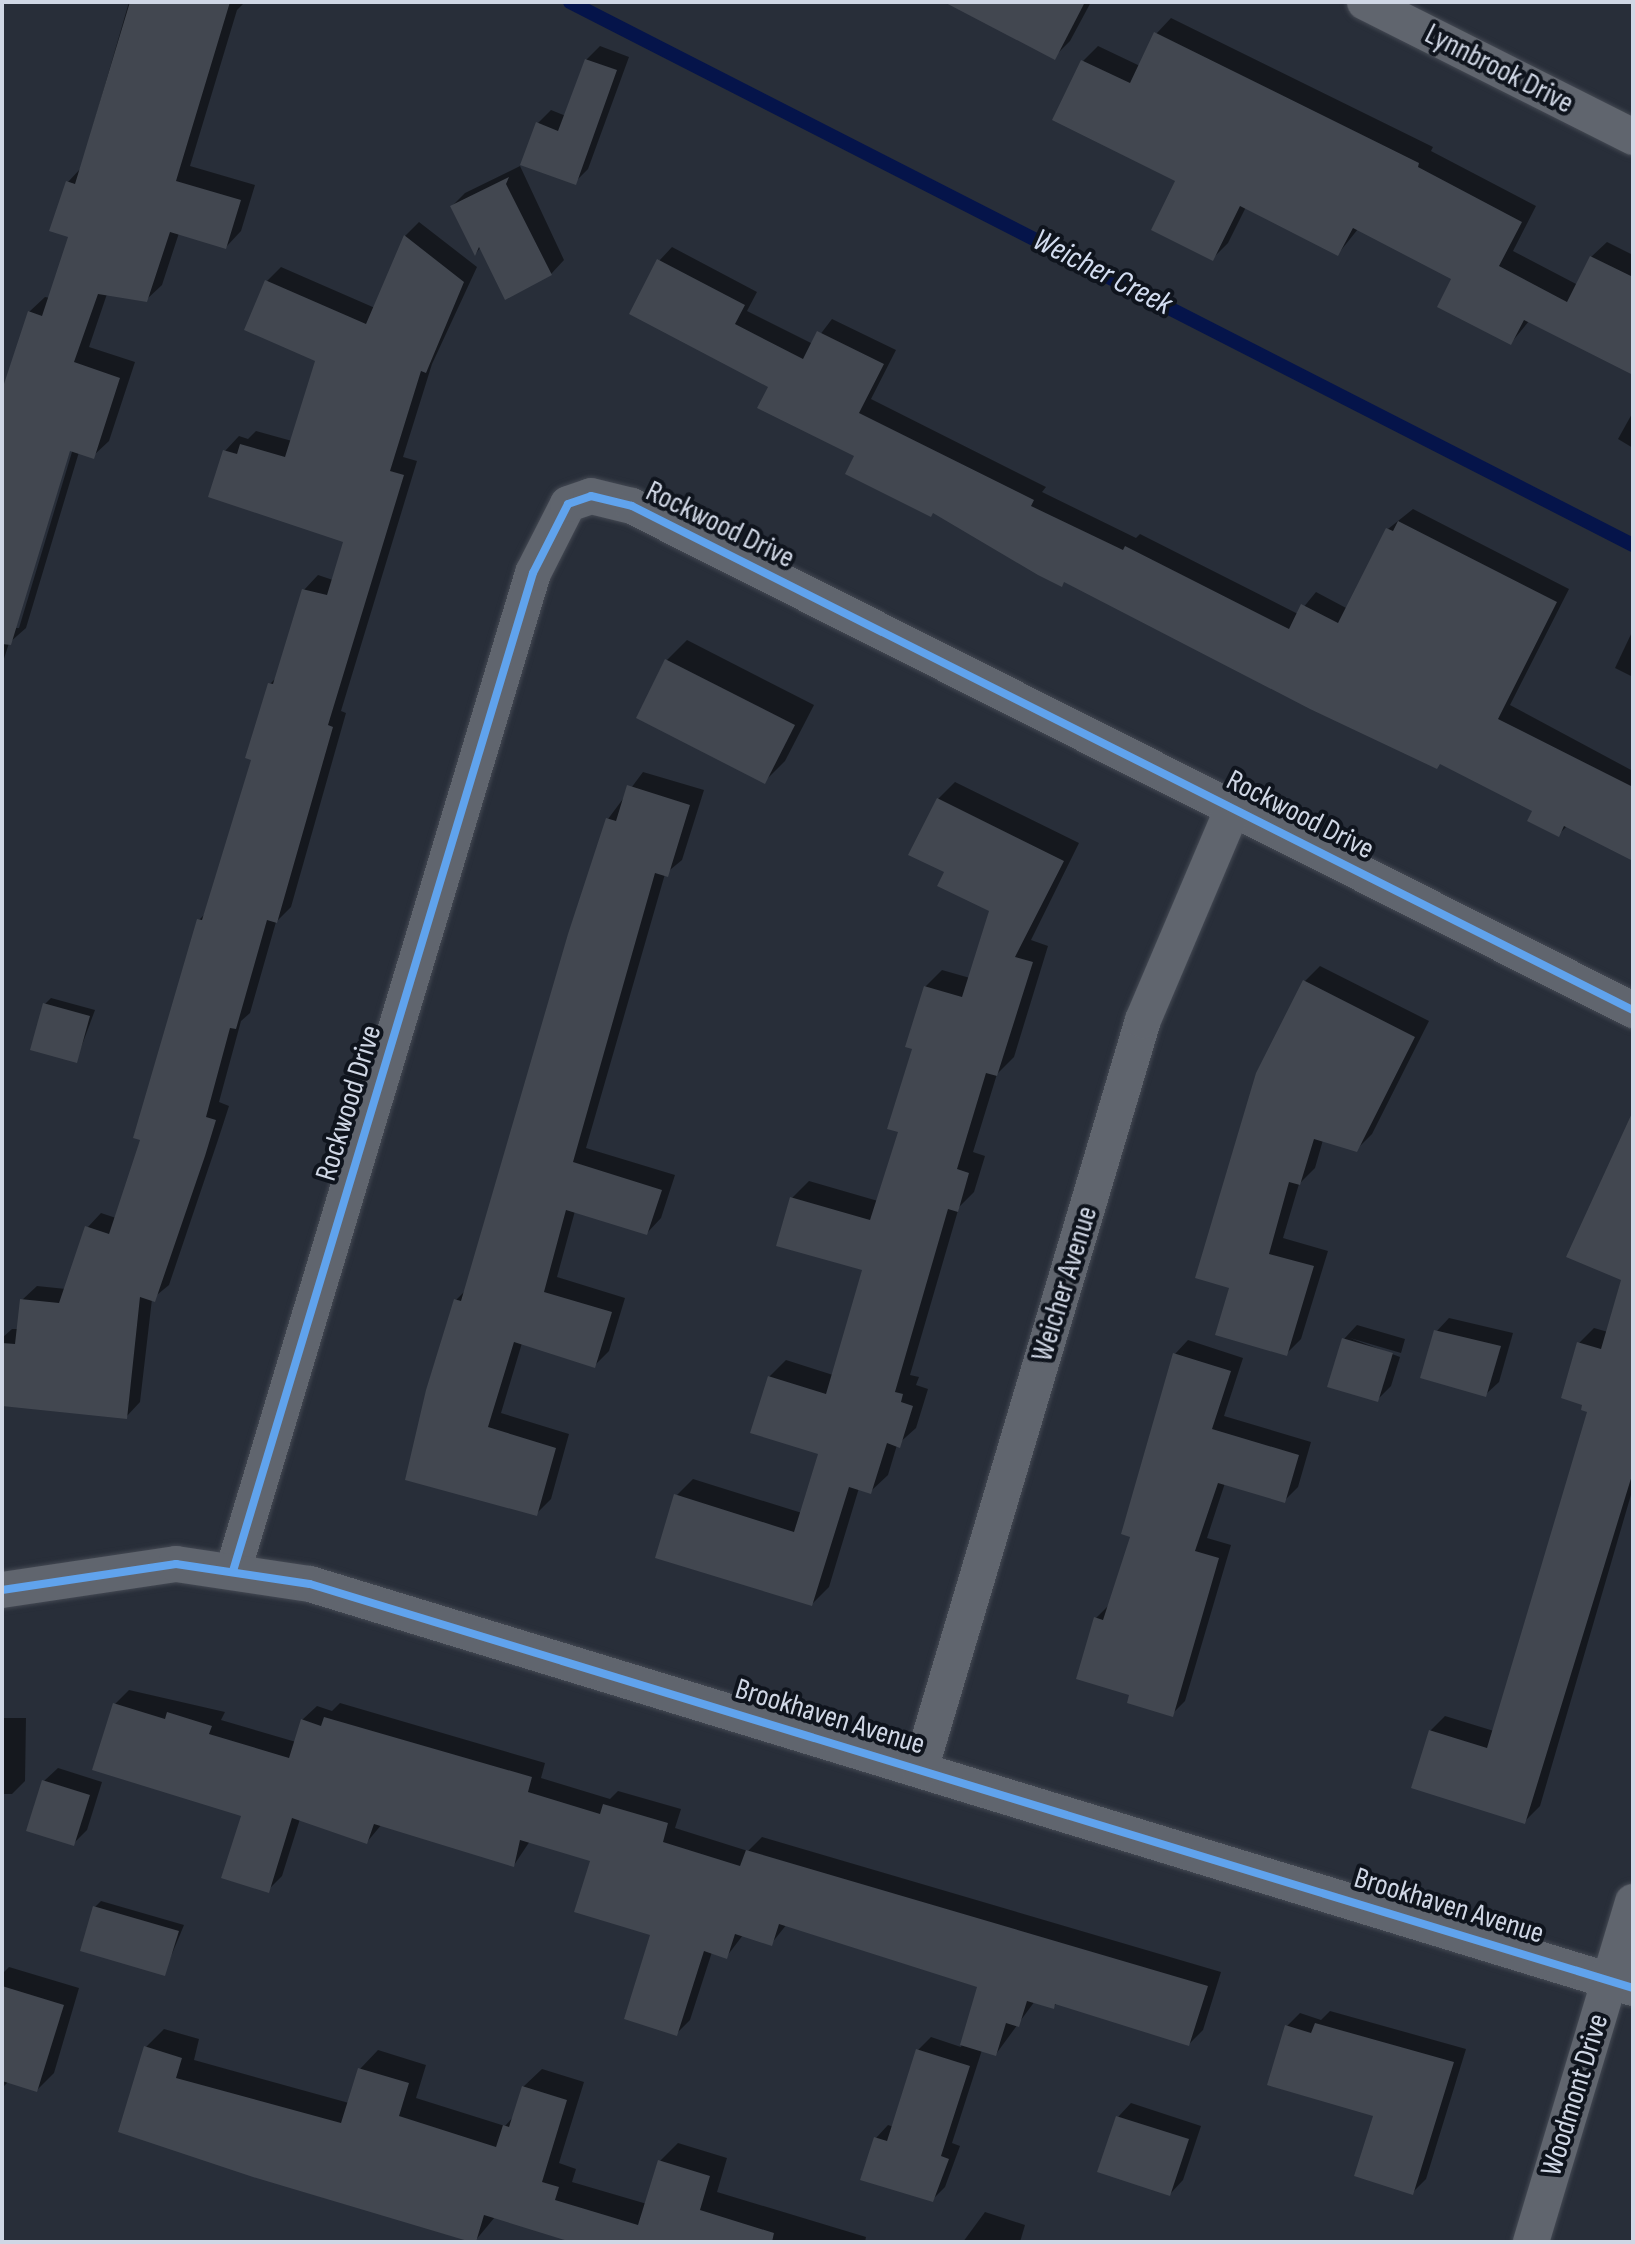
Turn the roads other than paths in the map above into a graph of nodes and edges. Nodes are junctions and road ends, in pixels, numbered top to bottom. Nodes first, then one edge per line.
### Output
1 (1365, 2) edge
2 (1633, 137) edge
3 (1233, 808) junction
4 (1633, 1010) edge
5 (233, 1571) junction
6 (2, 1590) edge
7 (920, 1770) junction
8 (1633, 1902) edge
9 (1621, 1984) edge
10 (1531, 2242) edge

1 - 2 street, Lynnbrook Drive
3 - 4 street, Rockwood Drive
3 - 5 street, Rockwood Drive
3 - 7 street, Weicher Avenue
5 - 6 street, Brookhaven Avenue
5 - 7 street, Brookhaven Avenue
7 - 9 street, Brookhaven Avenue
8 - 9 street, Woodmont Drive
9 - 10 street, Woodmont Drive

